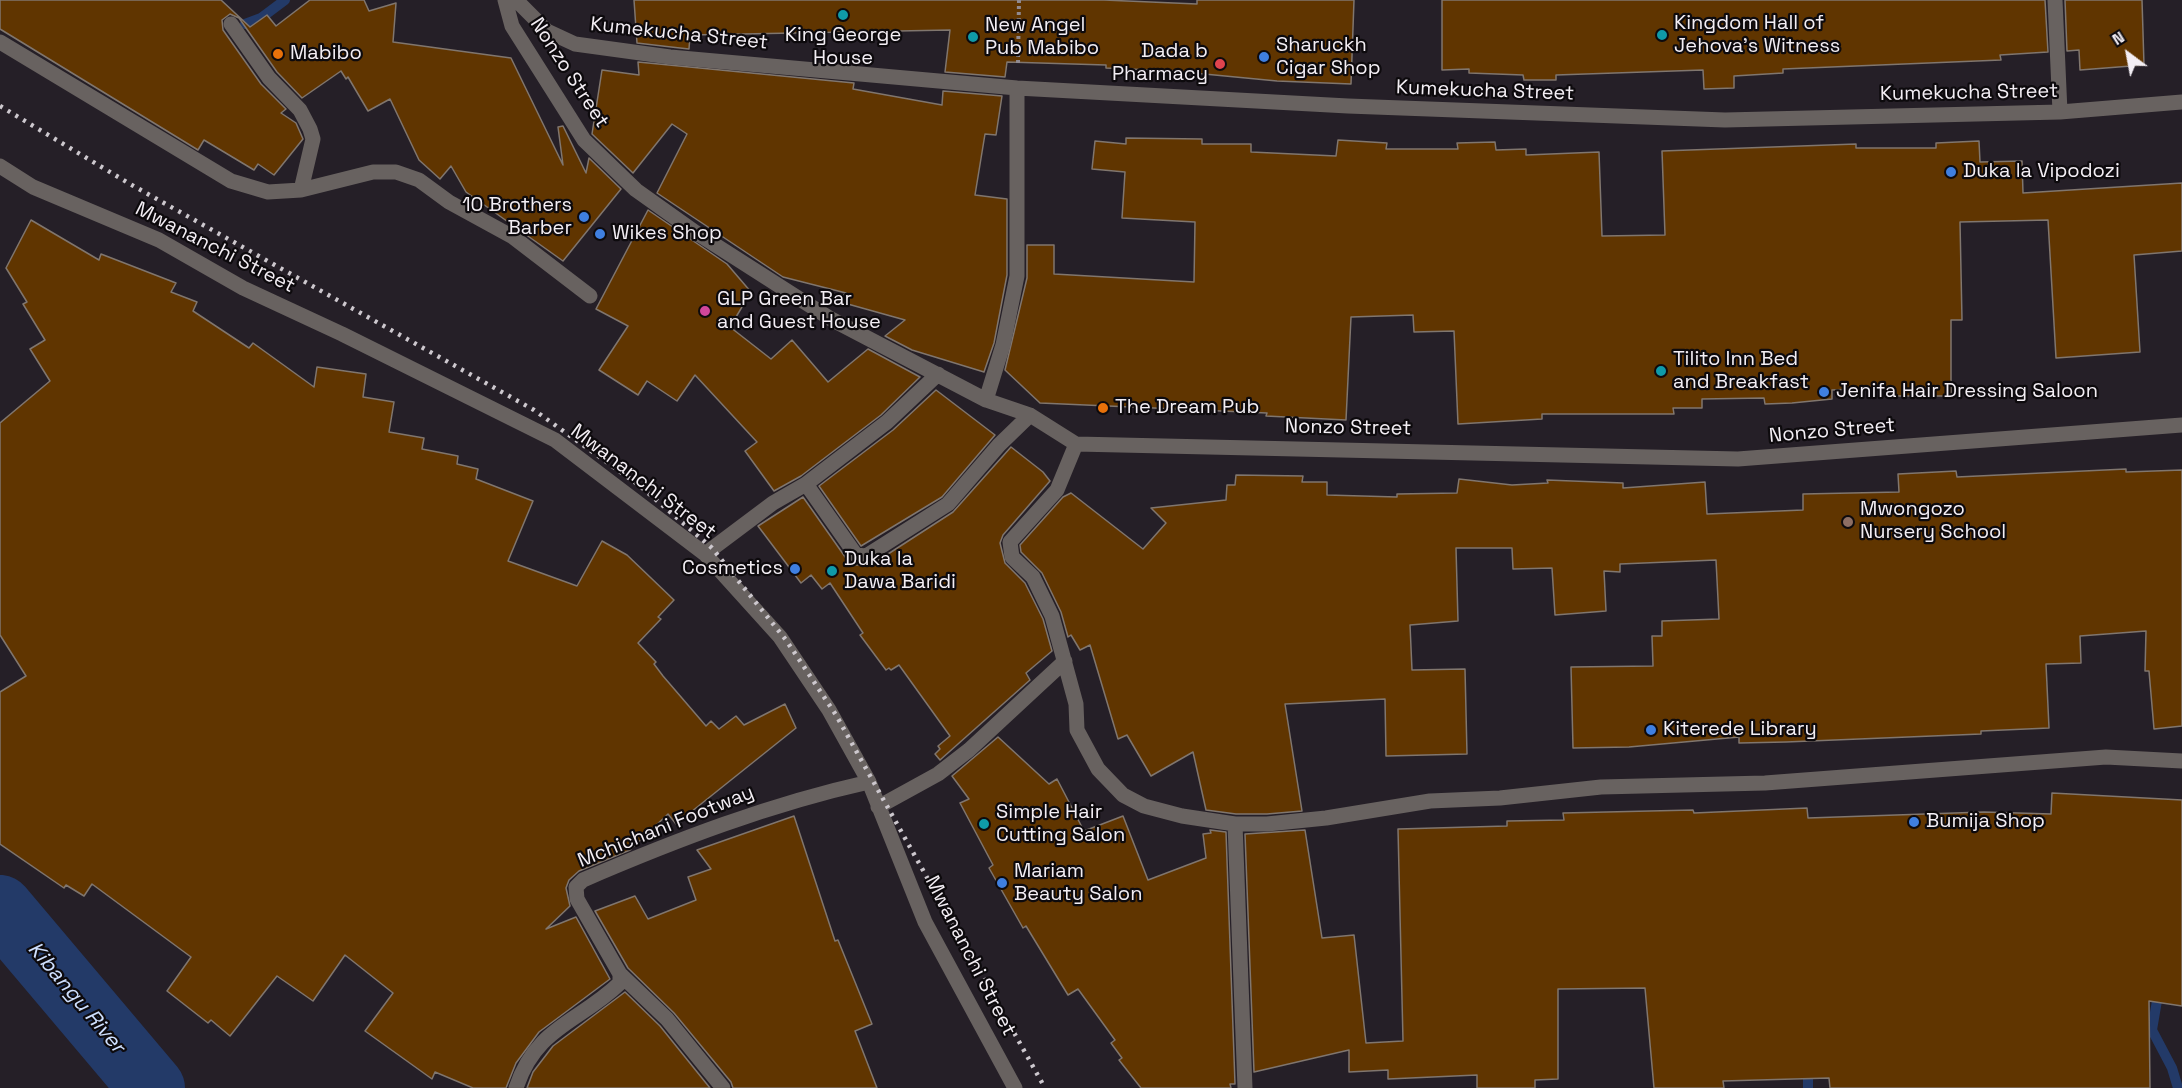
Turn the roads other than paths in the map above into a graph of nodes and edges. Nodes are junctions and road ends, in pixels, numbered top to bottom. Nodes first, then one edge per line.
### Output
1 (505, 0) edge
2 (516, 0) edge
3 (2055, 0) edge
4 (231, 24) dead end
5 (0, 42) edge
6 (1017, 88) junction
7 (2182, 102) edge
8 (2060, 112) junction
9 (0, 166) edge
10 (301, 190) junction
11 (590, 296) dead end
12 (938, 374) junction
13 (986, 400) junction
14 (1030, 415) junction
15 (2182, 425) edge
16 (1076, 444) junction
17 (806, 484) junction
18 (705, 554) junction
19 (1065, 661) junction
20 (2182, 761) edge
21 (869, 782) junction
22 (878, 807) junction
23 (1234, 824) junction
24 (620, 974) junction
25 (516, 1088) edge
26 (723, 1088) edge
27 (1015, 1088) edge
28 (1245, 1088) edge

1 - 12 street, Nonzo Street
2 - 6 street, Kumekucha Street
3 - 8 street
4 - 10 street
5 - 10 street
6 - 8 street, Kumekucha Street
6 - 13 street
7 - 8 street, Kumekucha Street
9 - 18 street, Mwananchi Street
10 - 11 street
12 - 13 street, Nonzo Street
12 - 17 street
13 - 14 street, Nonzo Street
14 - 16 street, Nonzo Street
14 - 17 street
15 - 16 street, Nonzo Street
16 - 19 street
17 - 18 street
18 - 21 street, Mwananchi Street
19 - 22 street
19 - 23 street
20 - 23 street
21 - 22 street, Mwananchi Street
21 - 24 street, Mchichani Footway
22 - 27 street, Mwananchi Street
23 - 28 street
24 - 25 street
24 - 26 street, Mchichani Footway

